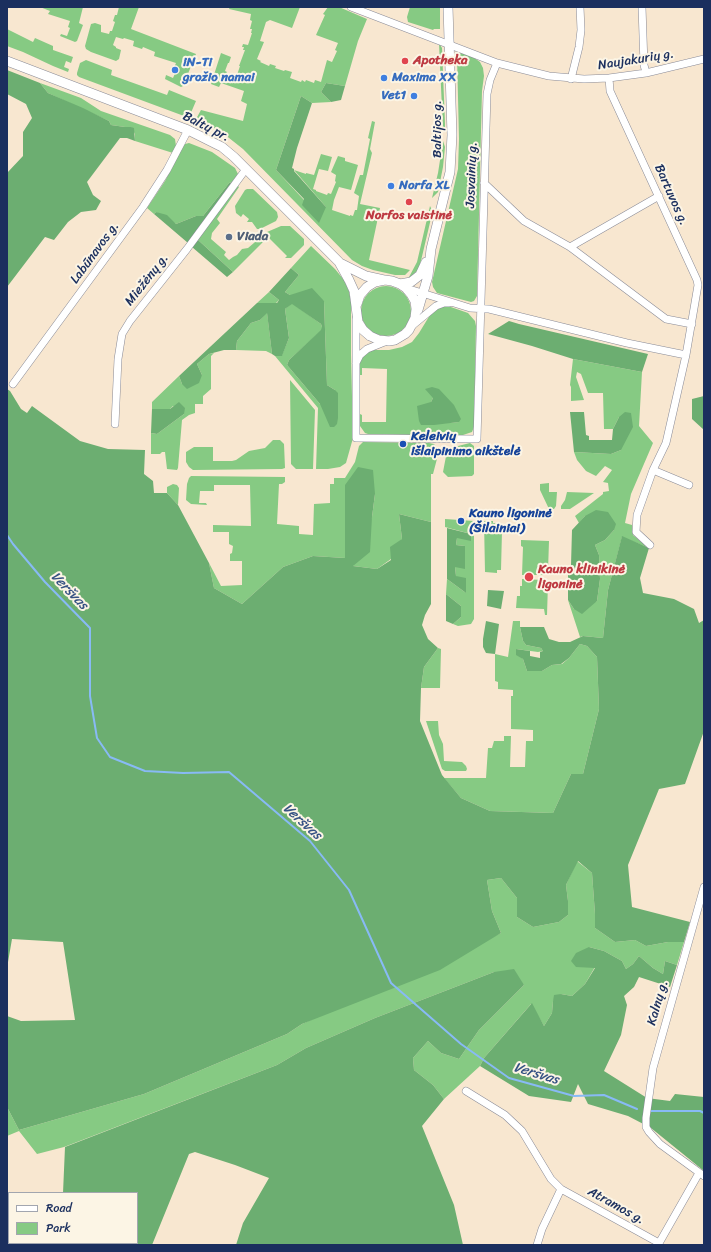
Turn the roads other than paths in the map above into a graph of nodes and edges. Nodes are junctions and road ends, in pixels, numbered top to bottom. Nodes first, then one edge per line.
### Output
1 (351, 7) edge
2 (448, 7) edge
3 (580, 7) edge
4 (642, 7) edge
5 (450, 45) junction
6 (704, 59) edge
7 (7, 61) edge
8 (497, 63) junction
9 (646, 73) junction
10 (609, 78) junction
11 (571, 79) junction
12 (188, 130) junction
13 (246, 169) junction
14 (484, 183) junction
15 (658, 196) junction
16 (570, 247) junction
17 (431, 249) junction
18 (339, 262) junction
19 (385, 280) junction
20 (403, 286) junction
21 (423, 294) junction
22 (453, 303) junction
23 (356, 308) junction
24 (480, 308) junction
25 (414, 321) junction
26 (692, 324) junction
27 (389, 341) junction
28 (686, 355) junction
29 (356, 363) junction
30 (13, 384) dead end
31 (115, 424) dead end
32 (653, 470) junction
33 (688, 485) dead end
34 (650, 545) dead end
35 (704, 887) edge
36 (466, 1092) dead end
37 (701, 1175) edge
38 (561, 1188) junction
39 (658, 1244) edge
40 (537, 1245) edge

1 - 5 street
2 - 5 street, Baltijos g.
3 - 11 street
4 - 9 street
5 - 8 street
5 - 17 street, Baltijos g.
6 - 9 street, Naujakurių g.
7 - 12 street, Baltų pr.
8 - 11 street
8 - 14 street, Josvainių g.
9 - 10 street, Naujakurių g.
10 - 11 street, Naujakurių g.
10 - 15 street, Bartuvos g.
12 - 13 street, Baltų pr.
12 - 30 street, Labūnavos g.
13 - 18 street, Baltų pr.
13 - 31 street, Miežėnų g.
14 - 16 street
14 - 24 street, Josvainių g.
15 - 16 street
15 - 26 street, Bartuvos g.
16 - 26 street
17 - 20 street, Baltijos g.
17 - 21 street, Baltijos g.
18 - 19 street
18 - 23 street, Baltų pr.
19 - 20 street
19 - 23 street
20 - 21 street
20 - 25 street
21 - 22 street
21 - 25 street, Baltijos g.
22 - 24 street
22 - 25 street
23 - 27 street, Baltų pr.
23 - 29 street
24 - 28 street
24 - 29 street, Josvainių g.
25 - 27 street
26 - 28 street, Bartuvos g.
27 - 29 street
28 - 32 street, Bartuvos g.
32 - 33 street
32 - 34 street, Bartuvos g.
35 - 37 street, Kalnų g.
36 - 38 street
37 - 39 street
38 - 39 street, Atramos g.
38 - 40 street

